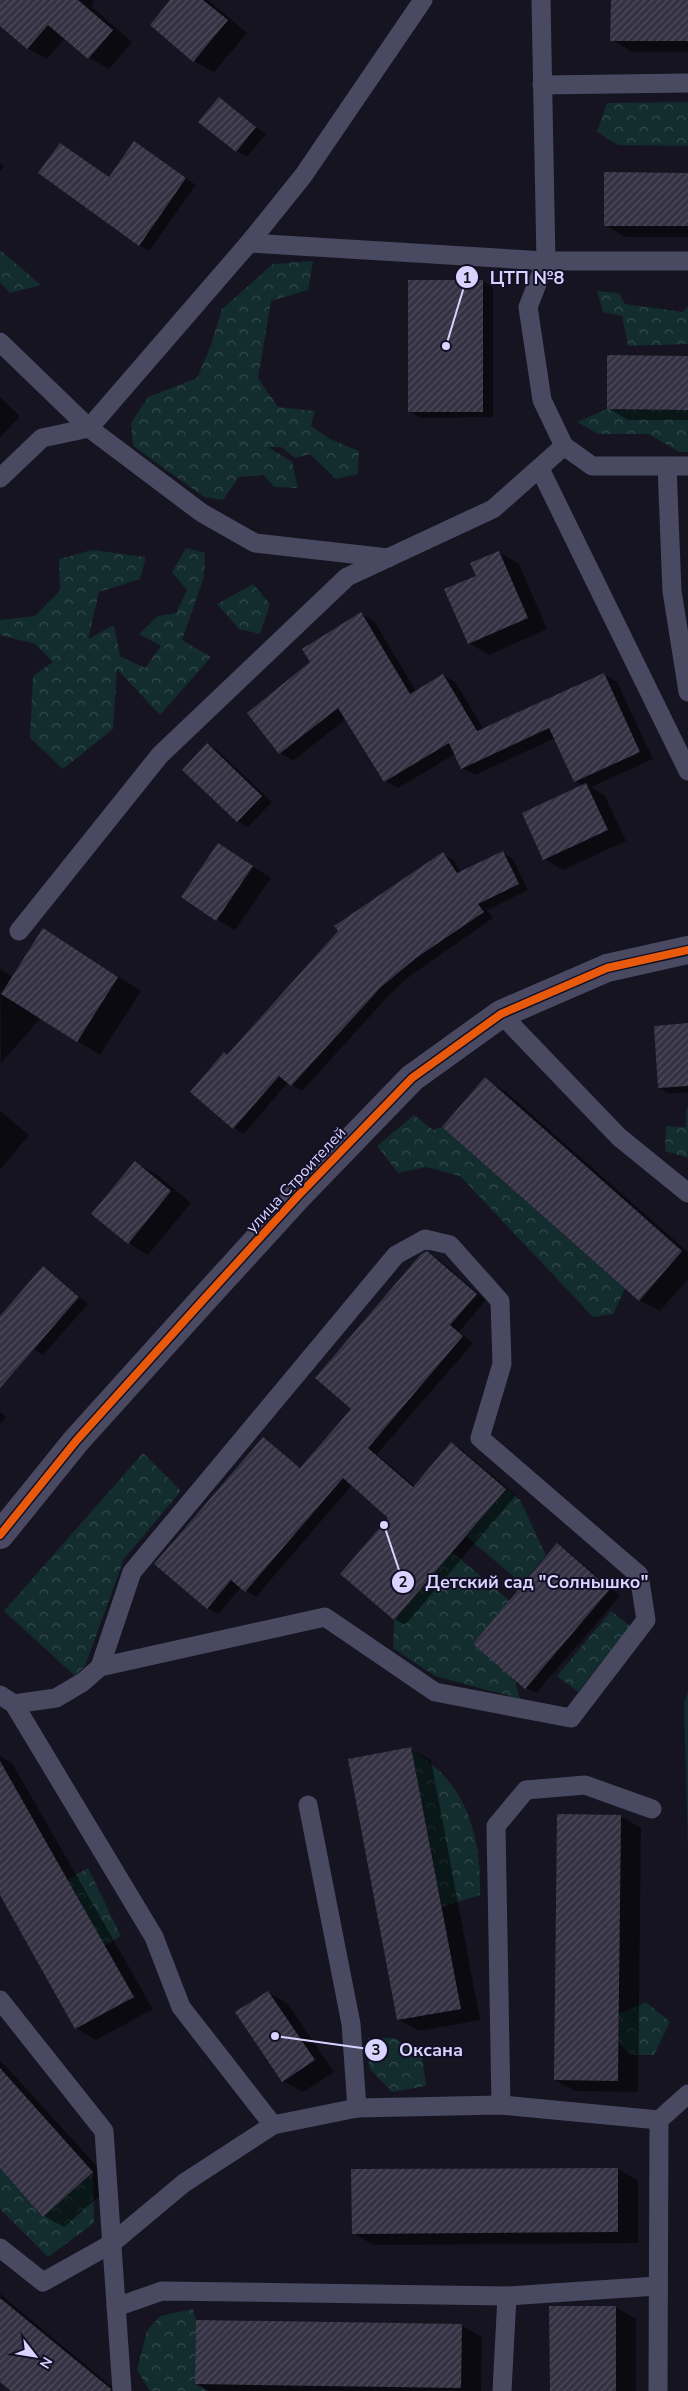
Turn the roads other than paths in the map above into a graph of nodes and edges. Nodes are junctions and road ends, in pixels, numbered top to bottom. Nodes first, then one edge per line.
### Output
1 (424, 0) edge
2 (541, 0) edge
3 (688, 82) edge
4 (542, 85) junction
5 (248, 243) junction
6 (546, 260) junction
7 (688, 261) edge
8 (0, 342) edge
9 (89, 428) junction
10 (564, 446) junction
11 (667, 466) junction
12 (688, 466) edge
13 (540, 469) junction
14 (0, 478) edge
15 (388, 558) junction
16 (688, 692) edge
17 (688, 772) edge
18 (20, 931) dead end
19 (688, 950) edge
20 (500, 1014) junction
21 (688, 1193) edge
22 (0, 1535) edge
23 (100, 1667) junction
24 (7, 1700) edge
25 (308, 1805) dead end
26 (652, 1809) dead end
27 (0, 2000) edge
28 (688, 2094) edge
29 (501, 2105) junction
30 (356, 2108) junction
31 (658, 2120) junction
32 (273, 2126) junction
33 (112, 2244) junction
34 (0, 2248) edge
35 (657, 2286) junction
36 (507, 2296) junction
37 (116, 2307) junction
38 (122, 2391) edge
39 (502, 2391) edge
40 (658, 2391) edge

1 - 5 lane
2 - 4 lane
3 - 4 lane
4 - 6 lane
5 - 6 lane
5 - 9 lane
6 - 7 lane
6 - 10 lane
8 - 9 lane
9 - 14 lane
9 - 15 lane
10 - 11 lane
10 - 13 lane
11 - 12 lane
11 - 16 lane
13 - 15 lane
13 - 17 lane
15 - 18 lane
19 - 20 street, улица Строителей
20 - 21 lane
20 - 22 street, улица Строителей
23 - 23 lane
23 - 24 lane
24 - 32 lane
25 - 30 lane
26 - 29 lane
27 - 33 lane
28 - 31 lane
29 - 30 lane
29 - 31 lane
30 - 32 lane
31 - 35 lane
32 - 33 lane
33 - 34 lane
33 - 37 lane
35 - 36 lane
35 - 40 lane
36 - 37 lane
36 - 39 lane
37 - 38 lane

